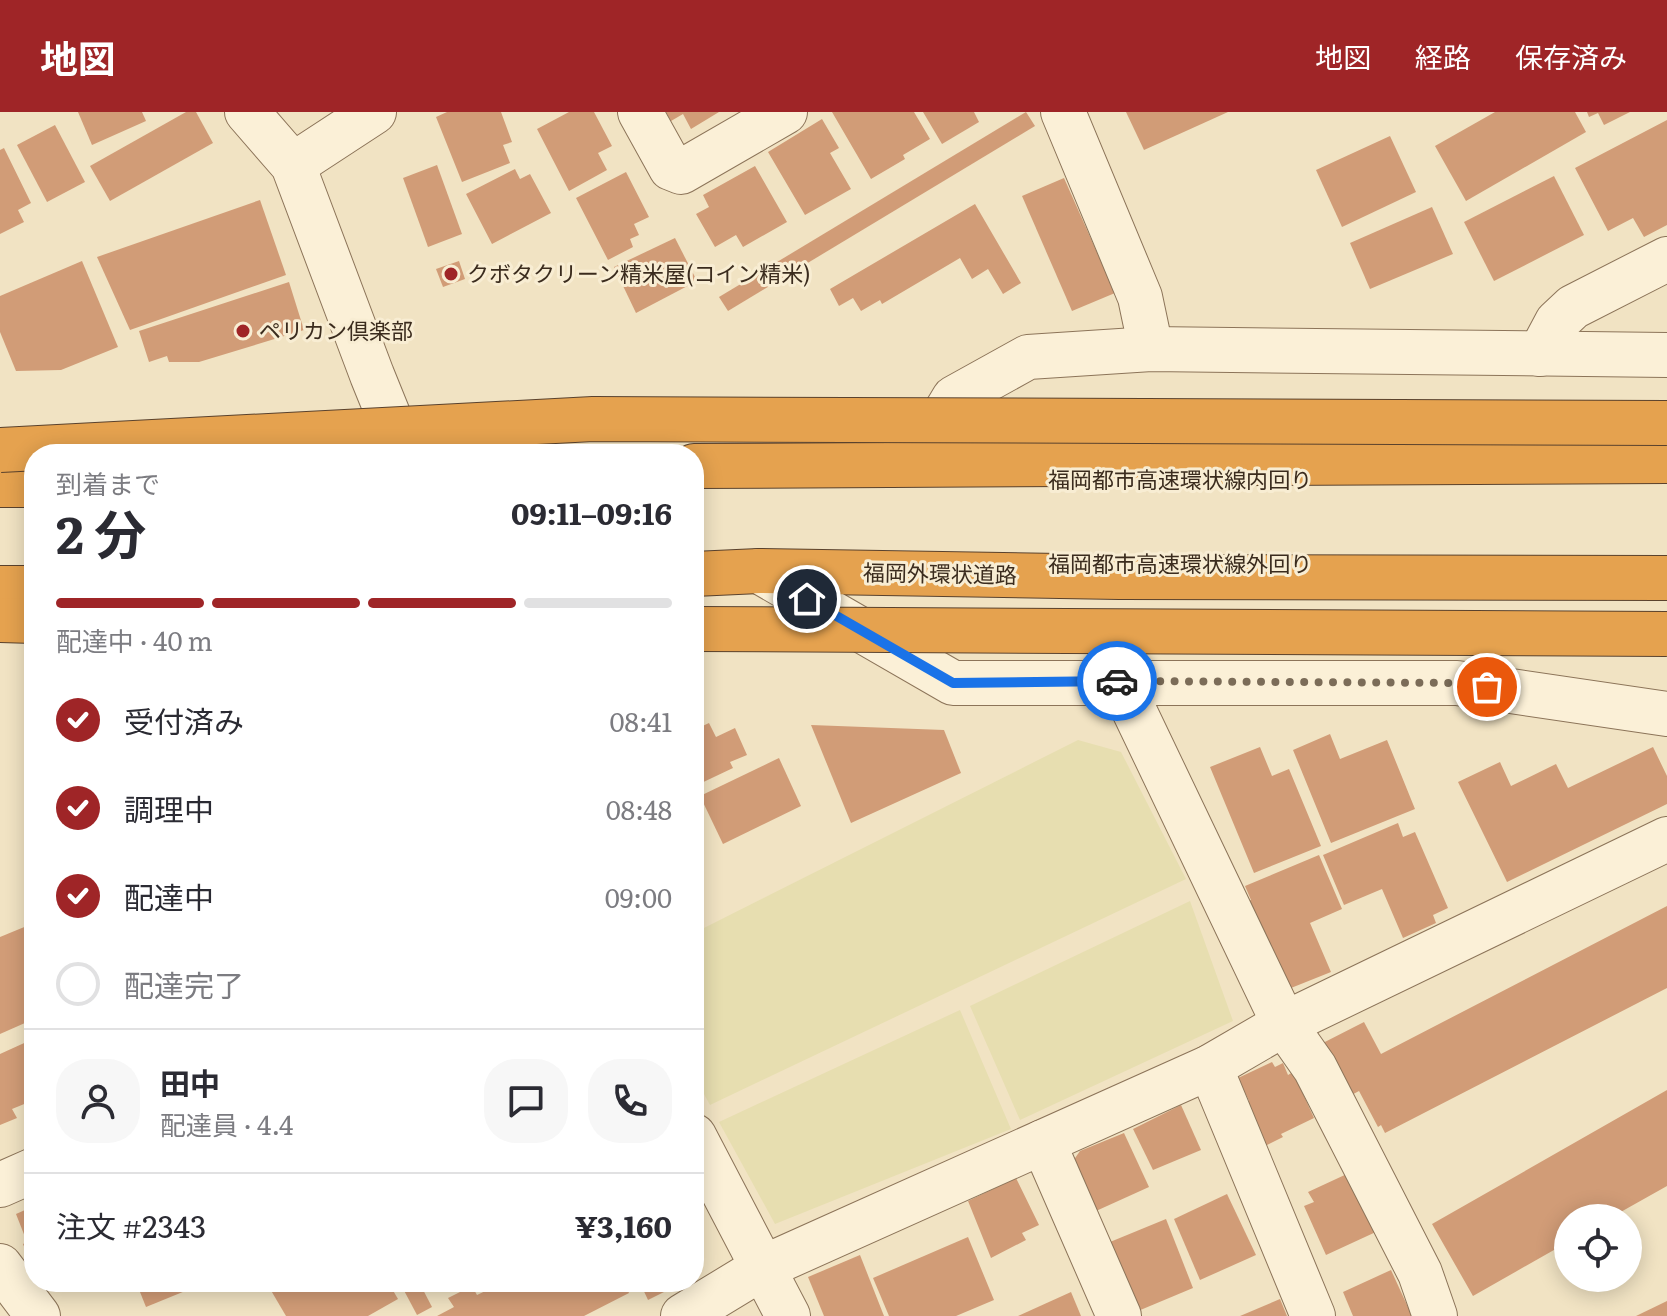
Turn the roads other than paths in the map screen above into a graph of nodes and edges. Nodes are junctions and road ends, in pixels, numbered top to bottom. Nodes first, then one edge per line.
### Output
1 (247, 112) edge
2 (374, 112) edge
3 (640, 112) edge
4 (785, 112) edge
5 (1063, 112) edge
6 (293, 165) junction
7 (1667, 259) edge
8 (1151, 349) junction
9 (1540, 354) junction
10 (1667, 355) edge
11 (1667, 423) edge
12 (115, 444) edge
13 (400, 444) edge
14 (24, 449) edge
15 (0, 450) edge
16 (1667, 461) edge
17 (915, 463) junction
18 (704, 466) edge
19 (0, 472) edge
20 (24, 472) edge
21 (1667, 479) edge
22 (704, 481) edge
23 (0, 485) edge
24 (24, 485) edge
25 (1667, 563) edge
26 (704, 566) edge
27 (0, 569) edge
28 (24, 569) edge
29 (759, 571) junction
30 (704, 574) edge
31 (1667, 578) edge
32 (0, 588) edge
33 (24, 588) edge
34 (0, 620) edge
35 (24, 621) edge
36 (704, 629) edge
37 (1667, 634) edge
38 (1120, 681) junction
39 (1667, 714) edge
40 (1667, 839) edge
41 (1284, 1024) junction
42 (1210, 1067) junction
43 (1043, 1142) junction
44 (704, 1155) edge
45 (24, 1174) edge
46 (0, 1185) edge
47 (0, 1266) edge
48 (762, 1268) junction
49 (38, 1316) edge
50 (683, 1316) edge
51 (788, 1316) edge
52 (1119, 1316) edge
53 (1313, 1316) edge
54 (1435, 1316) edge

1 - 6 street
2 - 6 street
3 - 4 street
5 - 8 street
6 - 13 street
7 - 9 street
8 - 9 street
8 - 17 street
9 - 10 street
11 - 12 highway, bridge
14 - 15 highway, bridge
16 - 17 highway
17 - 18 highway
19 - 20 highway
21 - 22 highway, 福岡都市高速環状線内回り
23 - 24 highway
25 - 26 highway, 福岡都市高速環状線外回り
27 - 28 highway
29 - 30 highway, 福岡外環状道路
29 - 31 highway, 福岡外環状道路
29 - 38 street
32 - 33 highway
34 - 35 highway
36 - 37 highway, bridge
38 - 39 street
38 - 41 street
40 - 41 street
41 - 42 street
41 - 54 street
42 - 43 street
42 - 53 street
43 - 48 street
43 - 52 street
44 - 48 street
45 - 46 street
47 - 49 street
48 - 50 street
48 - 51 street

